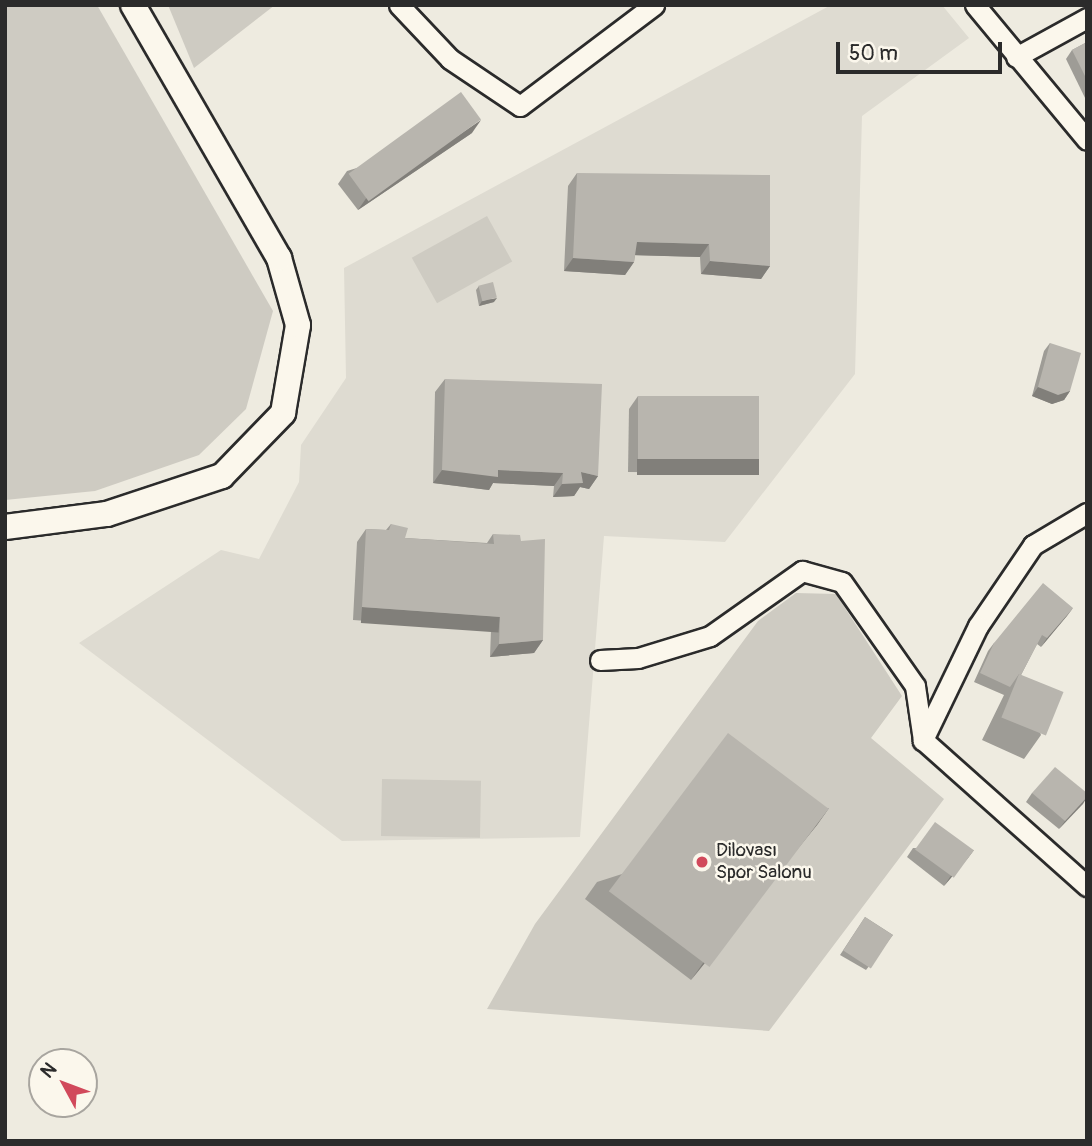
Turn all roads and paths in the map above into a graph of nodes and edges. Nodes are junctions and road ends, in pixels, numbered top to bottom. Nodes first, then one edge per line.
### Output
1 (133, 5) edge
2 (399, 5) edge
3 (654, 5) edge
4 (975, 5) edge
5 (1087, 18) edge
6 (1016, 57) junction
7 (1087, 140) edge
8 (1087, 513) edge
9 (5, 527) edge
10 (600, 660) dead end
11 (923, 740) junction
12 (1087, 886) edge

1 - 9 street
2 - 3 street
4 - 6 street
5 - 6 street
6 - 7 street
8 - 11 street
10 - 11 street
11 - 12 street

